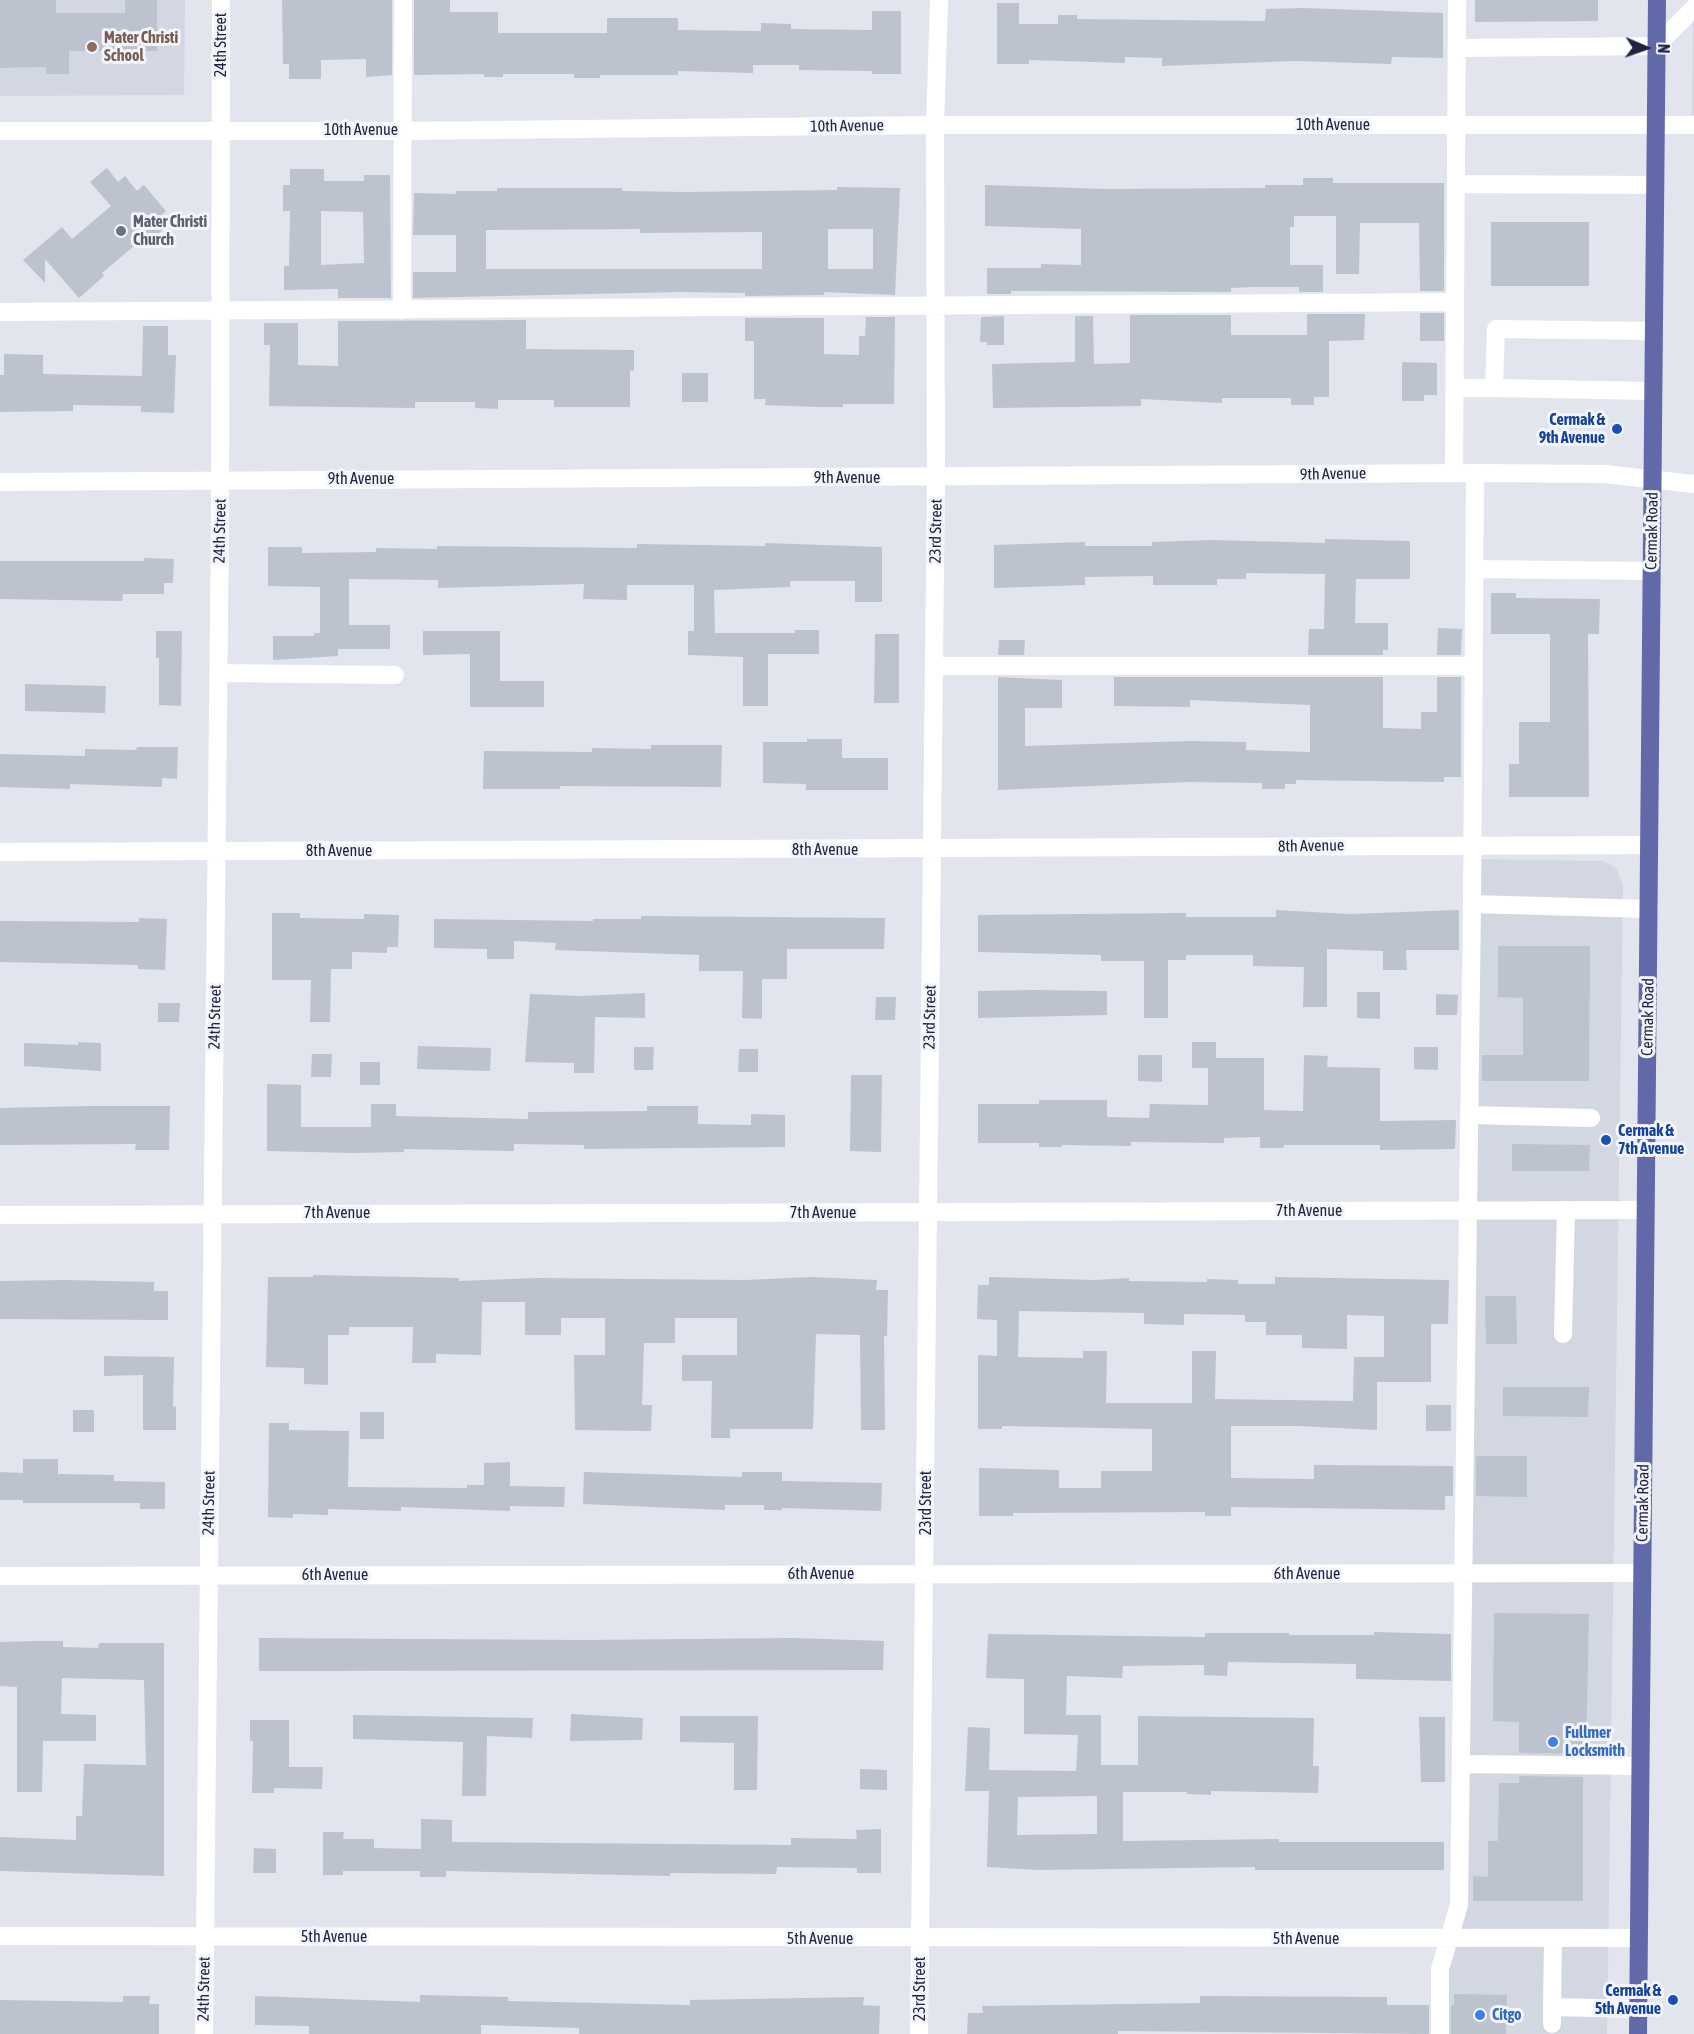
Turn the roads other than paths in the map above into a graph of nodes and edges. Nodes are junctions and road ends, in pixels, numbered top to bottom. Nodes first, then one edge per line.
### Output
1 (221, 0) edge
2 (403, 0) edge
3 (939, 0) edge
4 (1457, 0) edge
5 (1657, 0) edge
6 (1694, 8) edge
7 (1656, 46) junction
8 (1457, 48) junction
9 (1655, 124) junction
10 (1694, 124) edge
11 (935, 125) junction
12 (1456, 125) junction
13 (220, 130) junction
14 (0, 131) edge
15 (402, 131) junction
16 (1456, 184) junction
17 (1655, 185) junction
18 (1455, 302) junction
19 (936, 306) junction
20 (402, 310) junction
21 (220, 311) junction
22 (0, 312) edge
23 (1654, 331) junction
24 (1455, 388) junction
25 (1494, 388) junction
26 (1653, 391) junction
27 (1455, 473) junction
28 (1475, 473) junction
29 (936, 477) junction
30 (220, 479) junction
31 (1653, 479) junction
32 (0, 482) edge
33 (1694, 484) edge
34 (1474, 569) junction
35 (1652, 571) junction
36 (934, 666) junction
37 (1473, 666) junction
38 (218, 673) junction
39 (395, 675) dead end
40 (1473, 844) junction
41 (1649, 845) junction
42 (932, 849) junction
43 (0, 852) edge
44 (216, 852) junction
45 (1472, 904) junction
46 (1649, 909) junction
47 (1469, 1115) junction
48 (1591, 1118) dead end
49 (1468, 1210) junction
50 (1566, 1210) junction
51 (1646, 1210) junction
52 (927, 1213) junction
53 (213, 1214) junction
54 (0, 1215) edge
55 (1563, 1334) dead end
56 (1642, 1573) junction
57 (1464, 1574) junction
58 (209, 1575) junction
59 (925, 1575) junction
60 (0, 1576) edge
61 (1461, 1764) junction
62 (1641, 1766) junction
63 (0, 1936) edge
64 (205, 1937) junction
65 (1639, 1938) junction
66 (920, 1939) junction
67 (1449, 1939) junction
68 (1553, 1939) junction
69 (1639, 2009) junction
70 (204, 2034) edge
71 (920, 2034) edge
72 (1440, 2034) edge
73 (1638, 2034) edge

1 - 13 street, 24th Street
2 - 15 street
3 - 11 street, 23rd Street
4 - 8 street
5 - 7 main road, Cermak Road
6 - 7 street
7 - 8 street
7 - 9 main road, Cermak Road
8 - 12 street
9 - 10 street, 10th Avenue
9 - 12 street, 10th Avenue
9 - 17 main road, Cermak Road
11 - 12 street, 10th Avenue
11 - 15 street, 10th Avenue
11 - 19 street, 23rd Street
12 - 16 street
13 - 14 street, 10th Avenue
13 - 15 street, 10th Avenue
13 - 21 street, 24th Street
15 - 20 street
16 - 17 street
16 - 18 street
17 - 23 main road, Cermak Road
18 - 19 street
18 - 24 street
19 - 20 street
19 - 29 street, 23rd Street
20 - 21 street
21 - 22 street
21 - 30 street, 24th Street
23 - 25 street
23 - 26 main road, Cermak Road
24 - 25 street
24 - 27 street
25 - 26 street
26 - 31 main road, Cermak Road
27 - 28 street, 9th Avenue
27 - 29 street, 9th Avenue
28 - 31 street, 9th Avenue
28 - 34 street
29 - 30 street, 9th Avenue
29 - 36 street, 23rd Street
30 - 32 street, 9th Avenue
30 - 38 street, 24th Street
31 - 33 street, 9th Avenue
31 - 35 main road, Cermak Road
34 - 35 street
34 - 37 street
35 - 41 main road, Cermak Road
36 - 37 street
36 - 42 street, 23rd Street
37 - 40 street
38 - 39 street
38 - 44 street, 24th Street
40 - 41 street, 8th Avenue
40 - 42 street, 8th Avenue
40 - 45 street
41 - 46 main road, Cermak Road
42 - 44 street, 8th Avenue
42 - 52 street, 23rd Street
43 - 44 street, 8th Avenue
44 - 53 street, 24th Street
45 - 46 street
45 - 47 street
46 - 51 main road, Cermak Road
47 - 48 street
47 - 49 street
49 - 50 street, 7th Avenue
49 - 52 street, 7th Avenue
49 - 57 street
50 - 51 street, 7th Avenue
50 - 55 street
51 - 56 main road, Cermak Road
52 - 53 street, 7th Avenue
52 - 59 street, 23rd Street
53 - 54 street, 7th Avenue
53 - 58 street, 24th Street
56 - 57 street, 6th Avenue
56 - 62 main road, Cermak Road
57 - 59 street, 6th Avenue
57 - 61 street
58 - 59 street, 6th Avenue
58 - 60 street, 6th Avenue
58 - 64 street, 24th Street
59 - 66 street, 23rd Street
61 - 62 street
61 - 67 street
62 - 65 main road, Cermak Road
63 - 64 street, 5th Avenue
64 - 66 street, 5th Avenue
64 - 70 street, 24th Street
65 - 68 street, 5th Avenue
65 - 69 main road, Cermak Road
66 - 67 street, 5th Avenue
66 - 71 street, 23rd Street
67 - 68 street, 5th Avenue
67 - 72 street
68 - 69 street
69 - 73 main road, Cermak Road

